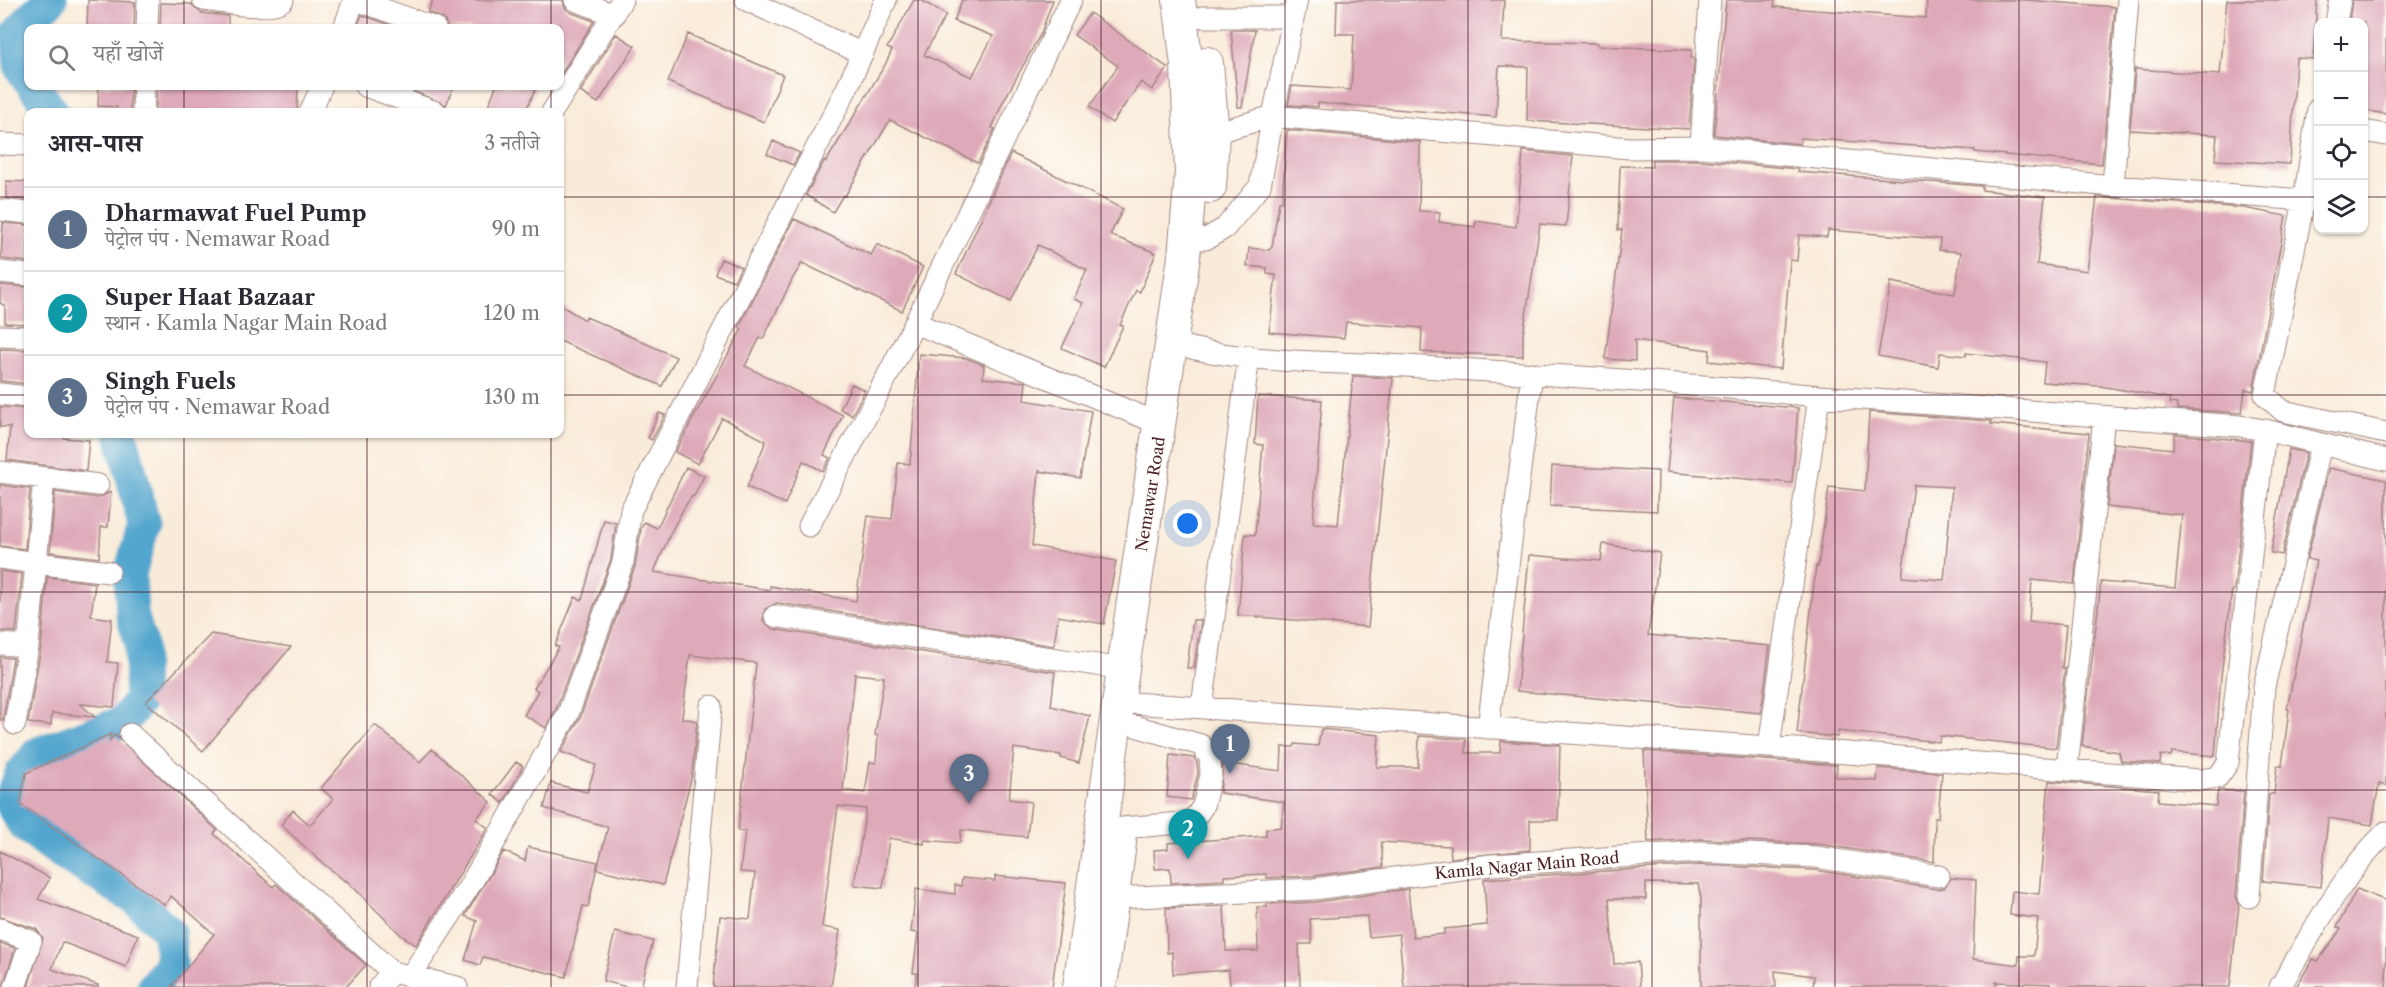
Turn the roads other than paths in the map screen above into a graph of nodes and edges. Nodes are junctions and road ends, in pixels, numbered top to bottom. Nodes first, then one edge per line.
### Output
1 (148, 0) edge
2 (203, 0) edge
3 (283, 0) edge
4 (355, 0) edge
5 (575, 0) edge
6 (746, 0) edge
7 (886, 0) edge
8 (1071, 0) edge
9 (1710, 0) edge
10 (2128, 0) edge
11 (2340, 0) edge
12 (1194, 6) edge
13 (618, 7) edge
14 (1295, 8) edge
15 (2337, 18) edge
16 (147, 24) edge
17 (346, 24) edge
18 (424, 24) edge
19 (863, 54) junction
20 (566, 76) edge
21 (144, 90) edge
22 (320, 90) edge
23 (376, 90) edge
24 (561, 90) edge
25 (143, 108) edge
26 (312, 108) edge
27 (425, 108) edge
28 (554, 108) edge
29 (1273, 116) junction
30 (2317, 126) edge
31 (2368, 132) edge
32 (2386, 135) edge
33 (1201, 136) junction
34 (0, 144) edge
35 (24, 145) edge
36 (1701, 147) junction
37 (2113, 186) junction
38 (2304, 200) junction
39 (0, 210) edge
40 (24, 213) edge
41 (1196, 239) junction
42 (0, 272) edge
43 (24, 275) edge
44 (915, 322) junction
45 (0, 336) edge
46 (24, 337) edge
47 (1181, 346) junction
48 (1249, 356) junction
49 (1532, 373) junction
50 (0, 394) edge
51 (1819, 396) junction
52 (24, 397) edge
53 (2104, 417) junction
54 (1160, 424) junction
55 (2265, 430) junction
56 (2386, 433) edge
57 (2321, 445) junction
58 (2386, 460) edge
59 (0, 472) edge
60 (44, 478) junction
61 (98, 485) dead end
62 (809, 526) dead end
63 (0, 558) edge
64 (36, 563) junction
65 (109, 572) dead end
66 (776, 616) dead end
67 (0, 644) edge
68 (28, 646) junction
69 (1123, 669) junction
70 (711, 706) dead end
71 (1202, 707) junction
72 (1131, 710) junction
73 (15, 724) dead end
74 (1488, 728) junction
75 (130, 734) dead end
76 (1769, 747) junction
77 (2067, 769) junction
78 (2258, 774) junction
79 (2209, 779) junction
80 (1122, 828) junction
81 (2384, 835) edge
82 (1940, 876) dead end
83 (2249, 897) dead end
84 (1114, 898) junction
85 (0, 929) edge
86 (394, 979) edge
87 (15, 987) edge
88 (457, 987) edge
89 (687, 987) edge
90 (1079, 987) edge
91 (1101, 987) edge
92 (2280, 987) edge

1 - 16 street
2 - 3 street
4 - 17 street
4 - 18 street
5 - 13 street
6 - 19 street
7 - 19 street
8 - 44 street
9 - 36 street
10 - 37 street
11 - 15 street
12 - 14 street
12 - 33 highway, Nemawar Road
13 - 20 street
14 - 29 street
19 - 86 street
21 - 25 street
22 - 26 street
23 - 27 street
24 - 28 street
29 - 33 street
29 - 36 street
29 - 41 street
30 - 38 street
31 - 32 street
33 - 41 highway, Nemawar Road
34 - 35 street
36 - 37 street
37 - 38 street
38 - 56 street
39 - 40 street
41 - 47 highway, Nemawar Road
42 - 43 street
44 - 54 street
44 - 62 street
45 - 46 street
47 - 48 street
47 - 54 highway, Nemawar Road
47 - 72 highway, Nemawar Road
48 - 49 street
48 - 71 street
49 - 51 street
49 - 74 street
50 - 52 street
51 - 53 street
51 - 76 street
53 - 55 street
53 - 77 street
54 - 69 highway, Nemawar Road
55 - 57 street
55 - 79 street
57 - 58 street
57 - 78 street
59 - 60 street
60 - 61 street
60 - 64 street
63 - 64 street
64 - 65 street
64 - 68 street
66 - 69 street
67 - 68 street
68 - 73 street
69 - 72 highway, Nemawar Road
70 - 89 street
71 - 72 street
71 - 74 street
72 - 80 highway, Nemawar Road
72 - 80 street
72 - 90 highway, Nemawar Road
74 - 76 street
75 - 86 street
76 - 77 street
77 - 79 street
78 - 79 street
78 - 83 street
80 - 84 highway, Nemawar Road
81 - 92 street
82 - 84 street, Kamla Nagar Main Road
84 - 91 highway, Nemawar Road
85 - 87 street
86 - 88 street

